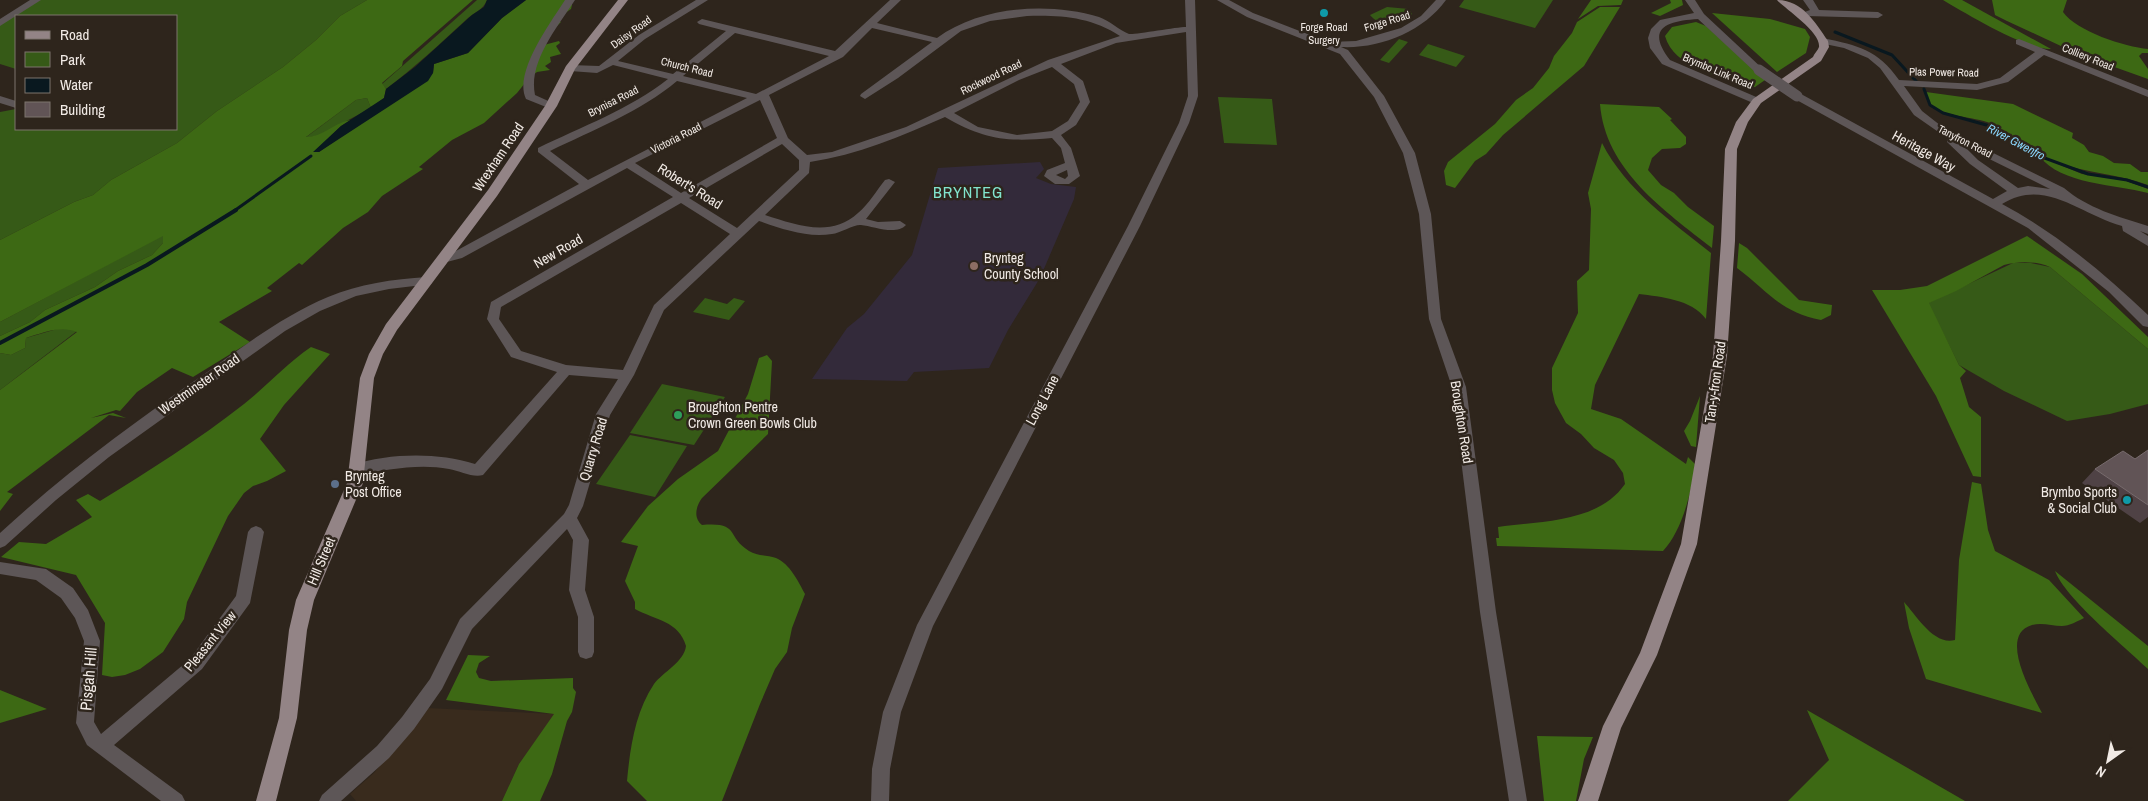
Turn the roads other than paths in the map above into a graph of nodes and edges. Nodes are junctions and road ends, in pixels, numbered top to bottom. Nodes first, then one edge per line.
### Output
1 (36, 0) edge
2 (570, 0) edge
3 (623, 0) edge
4 (703, 0) edge
5 (896, 0) edge
6 (1190, 0) edge
7 (1222, 0) edge
8 (1441, 0) edge
9 (1690, 0) edge
10 (1782, 0) edge
11 (1808, 0) edge
12 (1801, 13) junction
13 (1816, 13) junction
14 (1878, 15) dead end
15 (1700, 16) junction
16 (702, 22) dead end
17 (0, 23) edge
18 (869, 24) junction
19 (1192, 29) junction
20 (733, 30) junction
21 (1128, 36) junction
22 (938, 41) junction
23 (1823, 41) junction
24 (2019, 42) dead end
25 (1356, 44) junction
26 (1329, 45) junction
27 (2042, 52) junction
28 (839, 55) junction
29 (1350, 57) junction
30 (611, 62) junction
31 (1052, 62) junction
32 (570, 68) junction
33 (1759, 70) joint
34 (675, 76) junction
35 (1896, 83) junction
36 (2148, 94) edge
37 (759, 95) junction
38 (865, 96) dead end
39 (1797, 96) joint
40 (0, 99) edge
41 (1757, 101) junction
42 (15, 105) edge
43 (551, 106) junction
44 (946, 113) junction
45 (1941, 131) junction
46 (1055, 134) junction
47 (784, 139) junction
48 (804, 159) junction
49 (627, 163) junction
50 (1070, 165) dead end
51 (889, 182) dead end
52 (587, 185) junction
53 (2016, 192) junction
54 (681, 197) junction
55 (2070, 198) junction
56 (1992, 205) junction
57 (757, 216) junction
58 (858, 220) junction
59 (2116, 221) junction
60 (900, 225) dead end
61 (2148, 230) edge
62 (738, 234) junction
63 (2148, 242) edge
64 (443, 260) junction
65 (427, 282) junction
66 (2148, 323) edge
67 (391, 327) joint
68 (566, 370) junction
69 (627, 375) junction
70 (356, 469) junction
71 (570, 518) junction
72 (256, 532) dead end
73 (0, 542) edge
74 (0, 568) edge
75 (586, 652) dead end
76 (101, 745) junction
77 (176, 801) edge
78 (266, 801) edge
79 (328, 801) edge
80 (880, 801) edge
81 (1518, 801) edge
82 (1588, 801) edge

1 - 17 street
2 - 43 street
3 - 32 main road, Wrexham Road
4 - 30 street, Daisy Road
5 - 18 street, Victoria Road
6 - 19 street, Long Lane
7 - 26 street
8 - 25 street, Forge Road
9 - 15 street, Heritage Way
10 - 12 main road
11 - 13 street
12 - 13 street
12 - 23 main road
13 - 14 street
15 - 33 street, Heritage Way
15 - 41 street, Brymbo Link Road
16 - 20 street
18 - 22 street
18 - 28 street, Victoria Road
19 - 21 street, Rockwood Road
19 - 80 street, Long Lane
20 - 28 street
20 - 34 street, Brynisa Road
21 - 22 street
21 - 31 street, Rockwood Road
22 - 38 street
23 - 35 street, Tanyfron Road
23 - 41 main road, Tan-y-fron Road
24 - 27 street, Colliery Road
25 - 26 street, Forge Road
25 - 29 street
26 - 29 street, Broughton Road
27 - 35 street, Plas Power Road
27 - 36 street, Colliery Road
28 - 37 street, Victoria Road
29 - 81 street, Broughton Road
30 - 32 street, Daisy Road
30 - 34 street, Church Road
31 - 44 street, Rockwood Road
31 - 46 street
32 - 43 main road, Wrexham Road
33 - 39 street, Heritage Way, bridge
34 - 37 street, Church Road
34 - 52 street, Brynisa Road
35 - 45 street, Tanyfron Road
37 - 47 street
37 - 49 street, Victoria Road
39 - 56 street, Heritage Way
40 - 42 street
41 - 82 main road, Tan-y-fron Road
43 - 64 main road, Wrexham Road
44 - 46 street
44 - 48 street, Rockwood Road
45 - 53 street
45 - 55 street, Tanyfron Road
46 - 50 street
47 - 48 street
47 - 54 street, New Road
48 - 57 street, Quarry Road
49 - 52 street, Victoria Road
49 - 54 street, Robert's Road
51 - 58 street
52 - 64 street, Victoria Road
53 - 55 street, Tanyfron Road
53 - 56 street
54 - 62 street, Robert's Road
54 - 68 street, New Road
55 - 59 street, Tanyfron Road
56 - 66 street, Heritage Way
57 - 58 street
57 - 62 street, Quarry Road
58 - 60 street
59 - 61 street, Tanyfron Road
59 - 63 street
62 - 69 street, Quarry Road
64 - 65 main road, Wrexham Road
65 - 67 main road, Wrexham Road
65 - 73 street, Westminster Road
67 - 70 main road, Hill Street
68 - 69 street, New Road
68 - 70 street
69 - 71 street, Quarry Road
70 - 78 main road, Hill Street
71 - 75 street
71 - 79 street, Quarry Road
72 - 76 street, Pleasant View
74 - 76 street, Pisgah Hill
76 - 77 street, Pisgah Hill

